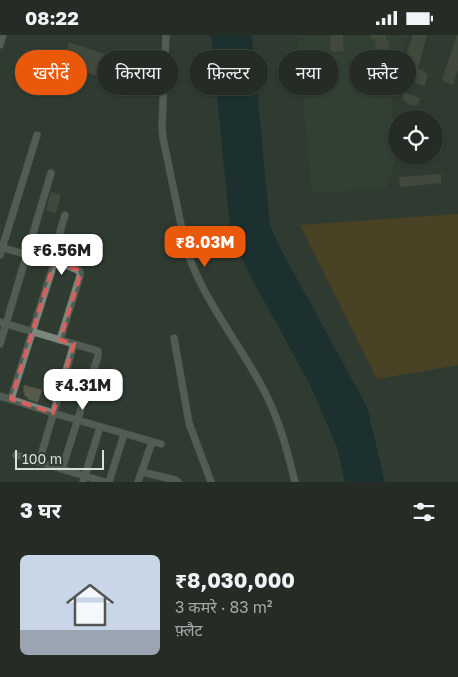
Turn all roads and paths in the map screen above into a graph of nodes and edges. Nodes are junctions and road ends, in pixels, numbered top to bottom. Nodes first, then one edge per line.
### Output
1 (3, 35) edge
2 (166, 35) edge
3 (0, 45) edge
4 (37, 135) dead end
5 (51, 173) dead end
6 (65, 215) dead end
7 (1, 250) edge
8 (27, 255) junction
9 (52, 262) junction
10 (3, 323) edge
11 (33, 332) junction
12 (174, 338) dead end
13 (60, 340) junction
14 (0, 343) edge
15 (74, 344) junction
16 (0, 396) edge
17 (12, 399) junction
18 (53, 413) junction
19 (78, 420) junction
20 (100, 427) junction
21 (124, 433) junction
22 (152, 442) junction
23 (161, 444) dead end
24 (16, 455) dead end
25 (39, 462) junction
26 (62, 469) junction
27 (142, 472) junction
28 (84, 479) edge
29 (105, 482) edge
30 (109, 482) edge
31 (138, 482) edge
32 (178, 482) edge
33 (211, 482) edge
34 (295, 482) edge

1 - 3 street
2 - 34 street
4 - 7 street
5 - 8 street
6 - 9 street
7 - 8 street
8 - 9 street
8 - 10 street
9 - 11 street
9 - 13 street
10 - 11 street
10 - 14 street
11 - 13 street
11 - 17 street
12 - 33 street
13 - 15 street
15 - 18 street
15 - 19 street
16 - 17 street
17 - 18 street
18 - 19 street
18 - 25 street
19 - 20 street
19 - 26 street
20 - 21 street
20 - 28 street
21 - 22 street
21 - 30 street
22 - 23 street
22 - 27 street
24 - 25 street
25 - 26 street
26 - 28 street
27 - 31 street
27 - 32 street
28 - 29 street

